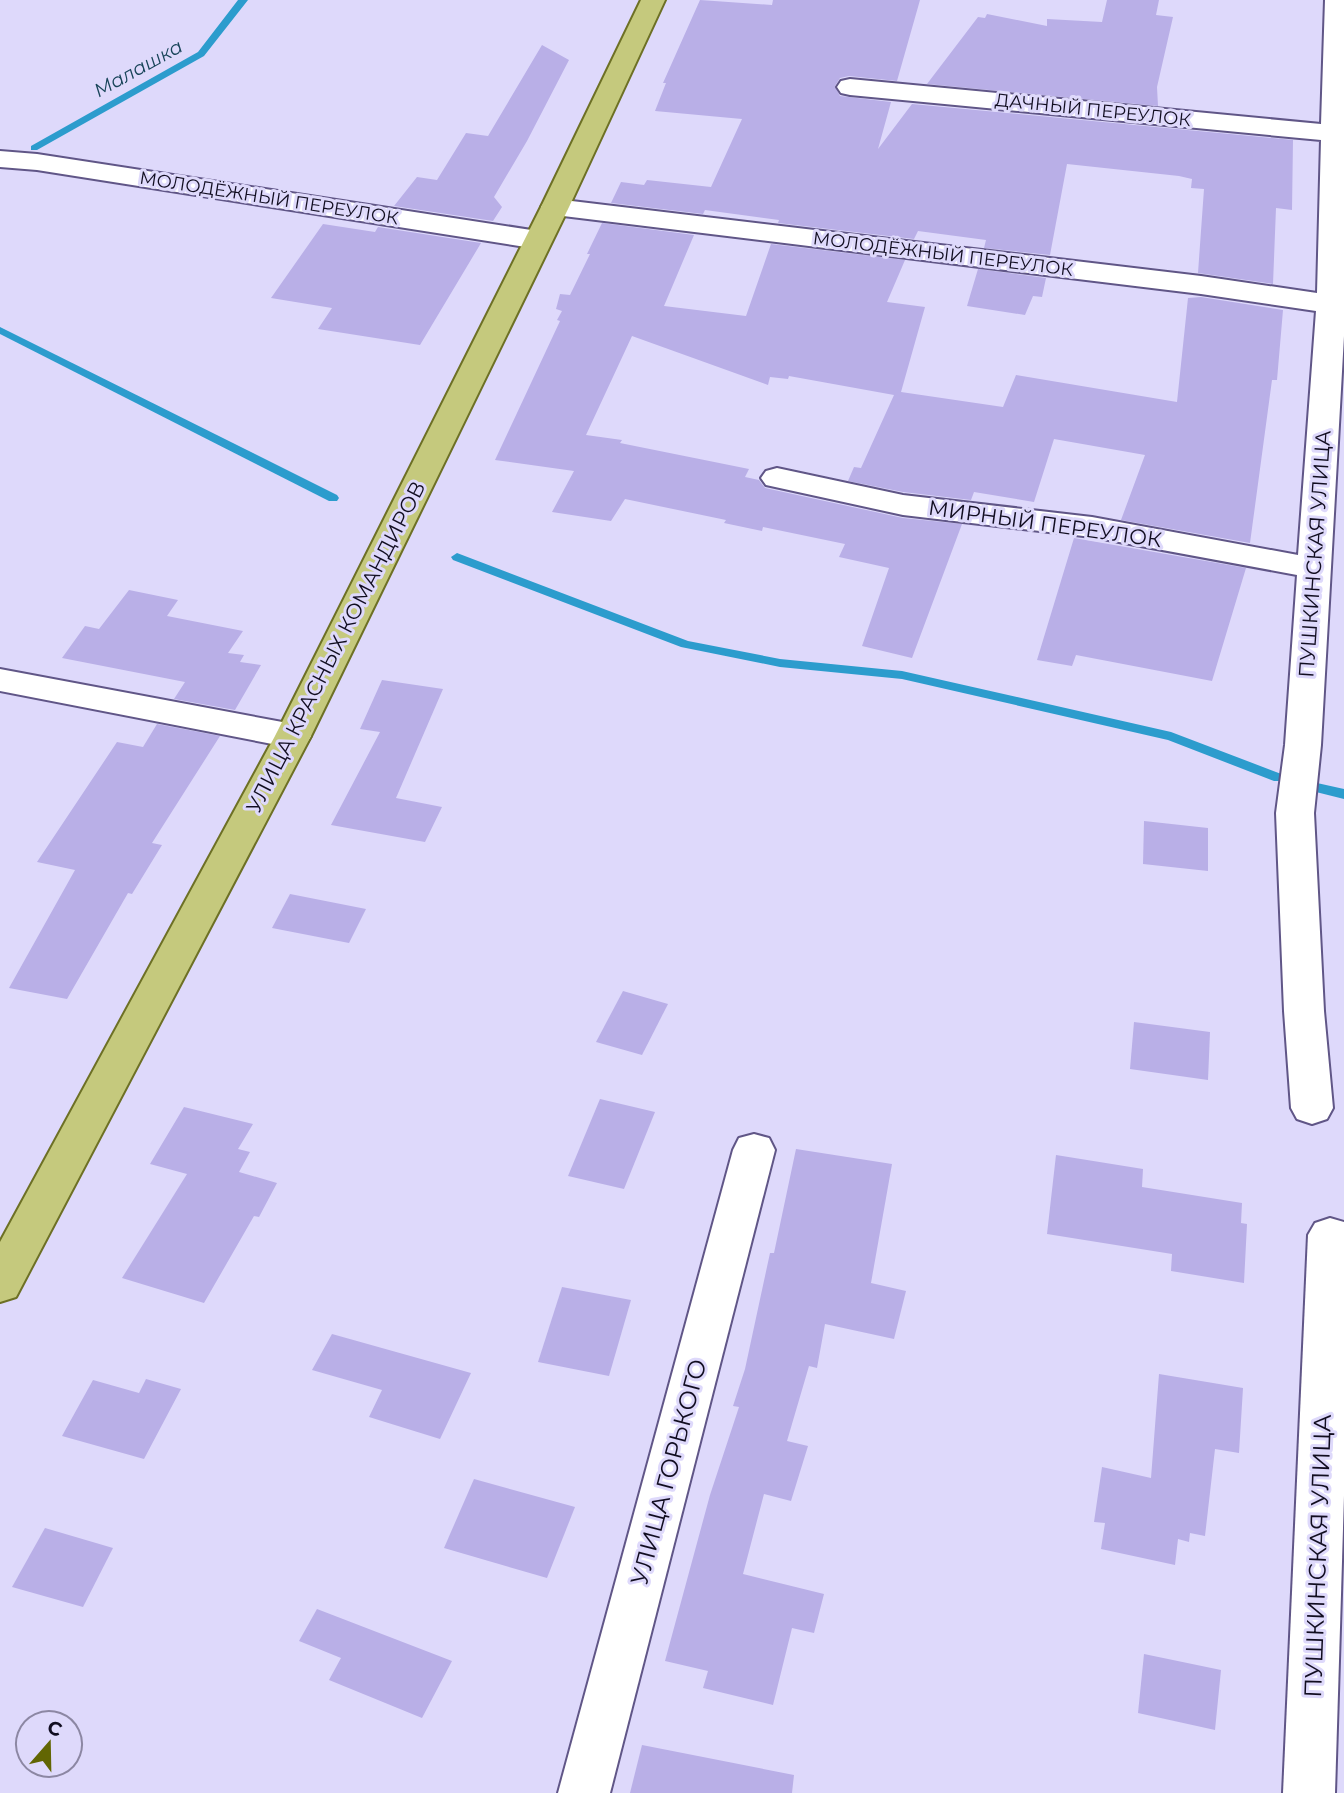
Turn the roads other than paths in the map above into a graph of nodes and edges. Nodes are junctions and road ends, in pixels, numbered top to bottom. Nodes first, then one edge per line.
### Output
1 (653, 0) edge
2 (1337, 0) edge
3 (850, 88) dead end
4 (1336, 132) junction
5 (0, 159) edge
6 (555, 207) junction
7 (538, 240) junction
8 (1331, 304) junction
9 (777, 478) dead end
10 (1331, 503) edge
11 (1313, 568) junction
12 (0, 680) edge
13 (293, 736) junction
14 (1312, 1108) dead end
15 (754, 1150) dead end
16 (1330, 1235) dead end
17 (0, 1284) edge
18 (584, 1793) edge
19 (1309, 1793) edge

1 - 6 main road, УЛИЦА КРАСНЫХ КОМАНДИРОВ
2 - 4 street, ПУШКИНСКАЯ УЛИЦА
3 - 4 street, ДАЧНЫЙ ПЕРЕУЛОК
4 - 8 street, ПУШКИНСКАЯ УЛИЦА
5 - 7 street, МОЛОДЁЖНЫЙ ПЕРЕУЛОК
6 - 7 main road, УЛИЦА КРАСНЫХ КОМАНДИРОВ
6 - 8 street, МОЛОДЁЖНЫЙ ПЕРЕУЛОК
7 - 13 main road, УЛИЦА КРАСНЫХ КОМАНДИРОВ
8 - 10 street, ПУШКИНСКАЯ УЛИЦА
9 - 11 street, МИРНЫЙ ПЕРЕУЛОК
10 - 11 street, ПУШКИНСКАЯ УЛИЦА
11 - 14 street, ПУШКИНСКАЯ УЛИЦА
12 - 13 street
13 - 17 main road, УЛИЦА КРАСНЫХ КОМАНДИРОВ
15 - 18 street, УЛИЦА ГОРЬКОГО
16 - 19 street, ПУШКИНСКАЯ УЛИЦА

